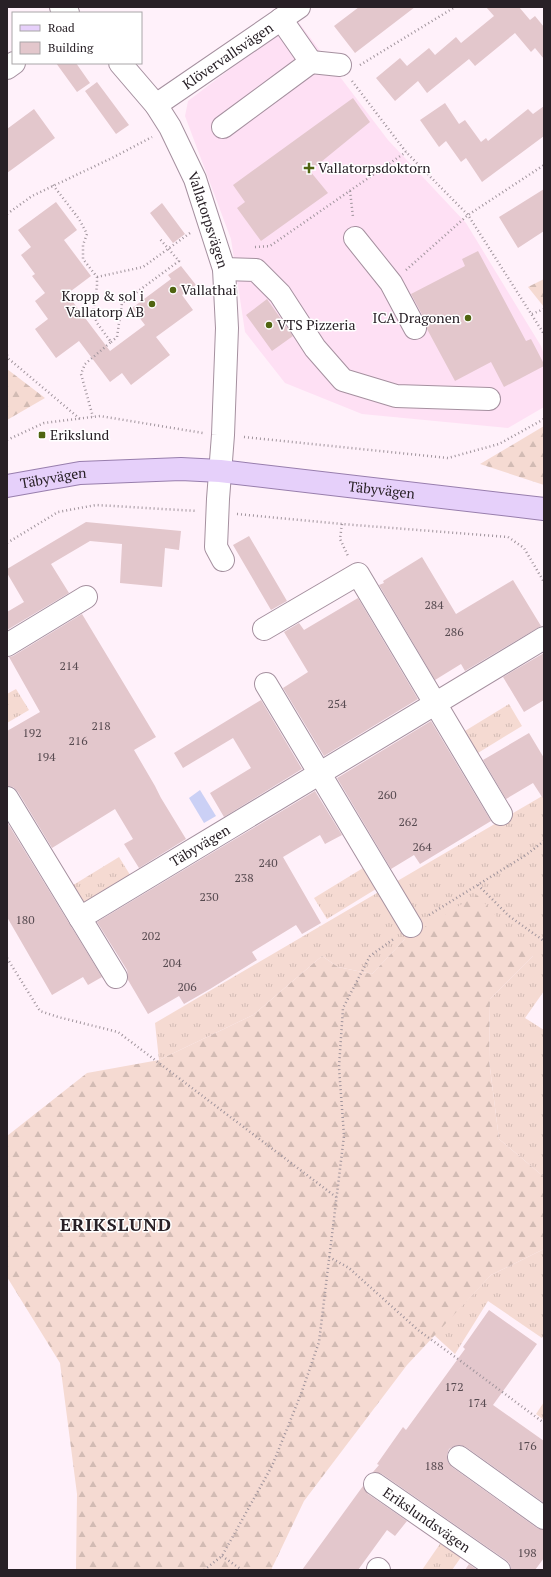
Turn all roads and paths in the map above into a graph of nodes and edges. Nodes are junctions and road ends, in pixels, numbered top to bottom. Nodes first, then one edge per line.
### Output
1 (299, 7) edge
2 (455, 7) edge
3 (281, 19) junction
4 (311, 62) junction
5 (121, 64) edge
6 (340, 65) junction
7 (156, 105) junction
8 (170, 127) junction
9 (223, 127) dead end
10 (406, 152) junction
11 (544, 165) edge
12 (53, 185) junction
13 (350, 191) junction
14 (7, 214) edge
15 (468, 215) junction
16 (208, 220) junction
17 (160, 238) dead end
18 (355, 238) joint
19 (248, 248) dead end
20 (168, 249) junction
21 (224, 269) junction
22 (97, 277) junction
23 (391, 283) junction
24 (544, 309) edge
25 (532, 314) junction
26 (415, 328) dead end
27 (544, 334) edge
28 (111, 342) junction
29 (7, 355) edge
30 (489, 399) dead end
31 (93, 417) junction
32 (80, 419) junction
33 (544, 419) edge
34 (223, 435) junction
35 (7, 440) edge
36 (220, 471) junction
37 (7, 486) edge
38 (544, 509) edge
39 (218, 512) junction
40 (342, 524) junction
41 (7, 543) edge
42 (223, 560) dead end
43 (358, 574) junction
44 (544, 582) edge
45 (86, 597) dead end
46 (264, 629) dead end
47 (544, 638) edge
48 (7, 645) edge
49 (266, 684) dead end
50 (435, 704) junction
51 (320, 773) junction
52 (7, 798) edge
53 (501, 814) dead end
54 (544, 841) edge
55 (478, 885) junction
56 (80, 918) junction
57 (411, 926) junction
58 (544, 941) edge
59 (7, 958) edge
60 (116, 977) dead end
61 (336, 1197) junction
62 (329, 1257) junction
63 (544, 1424) edge
64 (459, 1457) dead end
65 (375, 1484) dead end
66 (544, 1518) edge
67 (222, 1556) junction
68 (204, 1570) edge
69 (242, 1570) edge
70 (499, 1570) edge

1 - 3 street, Klövervallsvägen
2 - 6 path
3 - 4 street
3 - 7 street, Klövervallsvägen
4 - 6 street
4 - 9 street
5 - 7 street, Vallatorpsvägen
6 - 10 path
7 - 8 street, Vallatorpsvägen
8 - 12 path
8 - 16 street, Vallatorpsvägen
10 - 13 path
10 - 15 path
11 - 15 path
12 - 14 path
12 - 22 path
13 - 18 path
13 - 19 path
15 - 23 path
15 - 25 path
16 - 20 path
16 - 21 street, Vallatorpsvägen
17 - 20 path
18 - 23 street
20 - 22 path
20 - 28 path
21 - 30 street
21 - 34 street, Vallatorpsvägen
22 - 28 path
23 - 26 street
24 - 25 path
25 - 27 path
28 - 31 path
29 - 32 path
31 - 32 path
31 - 34 path
32 - 35 path
33 - 34 path
34 - 36 street, Vallatorpsvägen
36 - 37 main road, Täbyvägen
36 - 38 main road, Täbyvägen
36 - 39 street
39 - 40 path
39 - 41 path
39 - 42 street
40 - 43 path
40 - 44 path
43 - 46 street
43 - 50 street
45 - 48 street
47 - 50 street, Täbyvägen
49 - 51 street
50 - 51 street, Täbyvägen
50 - 53 street
51 - 56 street, Täbyvägen
51 - 57 street
52 - 56 street
54 - 55 path
55 - 57 path
55 - 58 path
56 - 60 street
57 - 61 path
59 - 61 path
61 - 62 path
62 - 63 path
62 - 67 path
64 - 66 street
65 - 70 street, Erikslundsvägen
67 - 68 path
67 - 69 path

